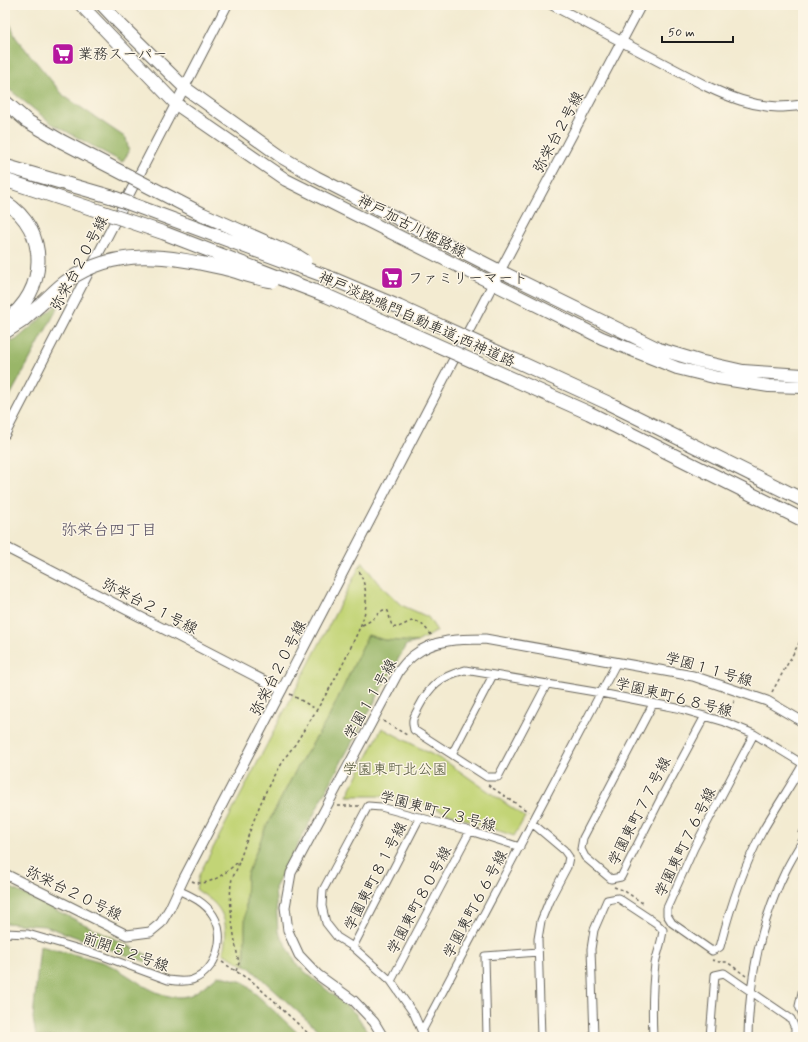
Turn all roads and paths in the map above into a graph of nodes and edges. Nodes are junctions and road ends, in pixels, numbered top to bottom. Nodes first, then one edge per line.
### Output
1 (81, 5) edge
2 (102, 5) edge
3 (228, 5) edge
4 (552, 5) edge
5 (641, 5) edge
6 (622, 42) junction
7 (185, 88) junction
8 (5, 102) edge
9 (176, 104) junction
10 (803, 105) edge
11 (5, 166) edge
12 (5, 180) edge
13 (5, 202) edge
14 (500, 271) junction
15 (333, 279) junction
16 (297, 283) junction
17 (493, 284) junction
18 (5, 321) edge
19 (5, 332) edge
20 (803, 375) edge
21 (803, 387) edge
22 (5, 434) edge
23 (803, 500) edge
24 (803, 520) edge
25 (5, 547) edge
26 (358, 568) dead end
27 (362, 625) junction
28 (803, 636) edge
29 (437, 642) junction
30 (618, 662) junction
31 (493, 675) junction
32 (547, 684) junction
33 (282, 690) junction
34 (739, 691) junction
35 (601, 692) junction
36 (767, 701) junction
37 (653, 704) junction
38 (316, 709) junction
39 (374, 716) junction
40 (705, 716) junction
41 (725, 722) junction
42 (803, 722) edge
43 (754, 734) junction
44 (409, 736) dead end
45 (452, 754) junction
46 (803, 764) edge
47 (493, 788) dead end
48 (328, 806) junction
49 (368, 806) junction
50 (420, 817) junction
51 (534, 820) junction
52 (470, 831) junction
53 (803, 840) edge
54 (520, 847) junction
55 (240, 859) junction
56 (5, 874) edge
57 (184, 878) junction
58 (178, 890) junction
59 (5, 934) edge
60 (353, 947) junction
61 (538, 952) junction
62 (216, 958) junction
63 (236, 971) junction
64 (391, 981) junction
65 (803, 988) edge
66 (750, 991) junction
67 (803, 1015) edge
68 (423, 1034) edge
69 (312, 1037) edge
70 (383, 1037) edge
71 (487, 1037) edge
72 (541, 1037) edge
73 (594, 1037) edge
74 (653, 1037) edge
75 (710, 1037) edge
76 (748, 1037) edge
77 (795, 1037) edge

1 - 9 main road, 神戸加古川姫路線
2 - 7 main road, 神戸加古川姫路線
3 - 7 street, 弥栄台２０号線
4 - 6 street
5 - 6 street, 弥栄台２号線
6 - 10 street
6 - 14 street, 弥栄台２号線
7 - 9 street, 弥栄台２０号線
7 - 14 main road, 神戸加古川姫路線
8 - 15 highway, bridge
9 - 17 main road, 神戸加古川姫路線
9 - 22 street, 弥栄台２０号線
11 - 15 highway, 神戸淡路鳴門自動車道;西神道路, bridge
12 - 16 highway, 神戸淡路鳴門自動車道;西神道路, bridge
13 - 18 highway
14 - 17 street, 弥栄台２０号線
14 - 20 main road, 神戸加古川姫路線
15 - 23 highway, 神戸淡路鳴門自動車道;西神道路, bridge
16 - 19 highway, bridge
16 - 24 highway, 神戸淡路鳴門自動車道;西神道路, bridge
17 - 21 main road, 神戸加古川姫路線
17 - 33 street, 弥栄台２０号線
25 - 33 street, 弥栄台２１号線
26 - 27 path
27 - 29 path
27 - 38 path
28 - 36 path
29 - 30 street, 学園１１号線
29 - 39 street, 学園１１号線
30 - 34 street, 学園１１号線
30 - 35 street, 学園東町６６号線
31 - 32 street, 学園東町６８号線
31 - 45 street
31 - 45 street, 学園東町６８号線
32 - 35 street, 学園東町６８号線
32 - 45 street, 学園東町６８号線
33 - 38 path
33 - 57 street, 弥栄台２０号線
34 - 36 street, 学園１１号線
34 - 41 path
35 - 37 street, 学園東町６８号線
35 - 51 street, 学園東町６６号線
36 - 42 street, 学園１１号線
37 - 40 street, 学園東町６８号線
37 - 40 street, 学園東町７７号線
38 - 55 path
39 - 44 path
39 - 48 street, 学園１１号線
40 - 41 street, 学園東町６８号線
41 - 43 street, 学園東町６８号線
43 - 46 street, 学園東町６８号線
43 - 46 street, 学園東町７６号線
47 - 51 path
48 - 49 path
48 - 70 street, 学園１１号線
49 - 50 street, 学園東町７３号線
49 - 60 street, 学園東町７３号線
50 - 52 street, 学園東町７３号線
50 - 60 street, 学園東町８１号線
51 - 54 street, 学園東町６６号線
51 - 61 street
52 - 54 street, 学園東町７３号線
52 - 64 street, 学園東町８０号線
53 - 66 street
54 - 68 street, 学園東町６６号線
55 - 57 path
55 - 63 path
56 - 58 street, 弥栄台２０号線
57 - 58 street, 弥栄台２０号線
58 - 62 street
59 - 62 street, 前開５２号線
60 - 64 street, 学園東町７３号線
61 - 71 street
61 - 72 street
62 - 63 path
63 - 69 path
64 - 68 street, 学園東町７３号線
65 - 67 street
66 - 75 street
66 - 76 street
66 - 77 street
73 - 74 street

